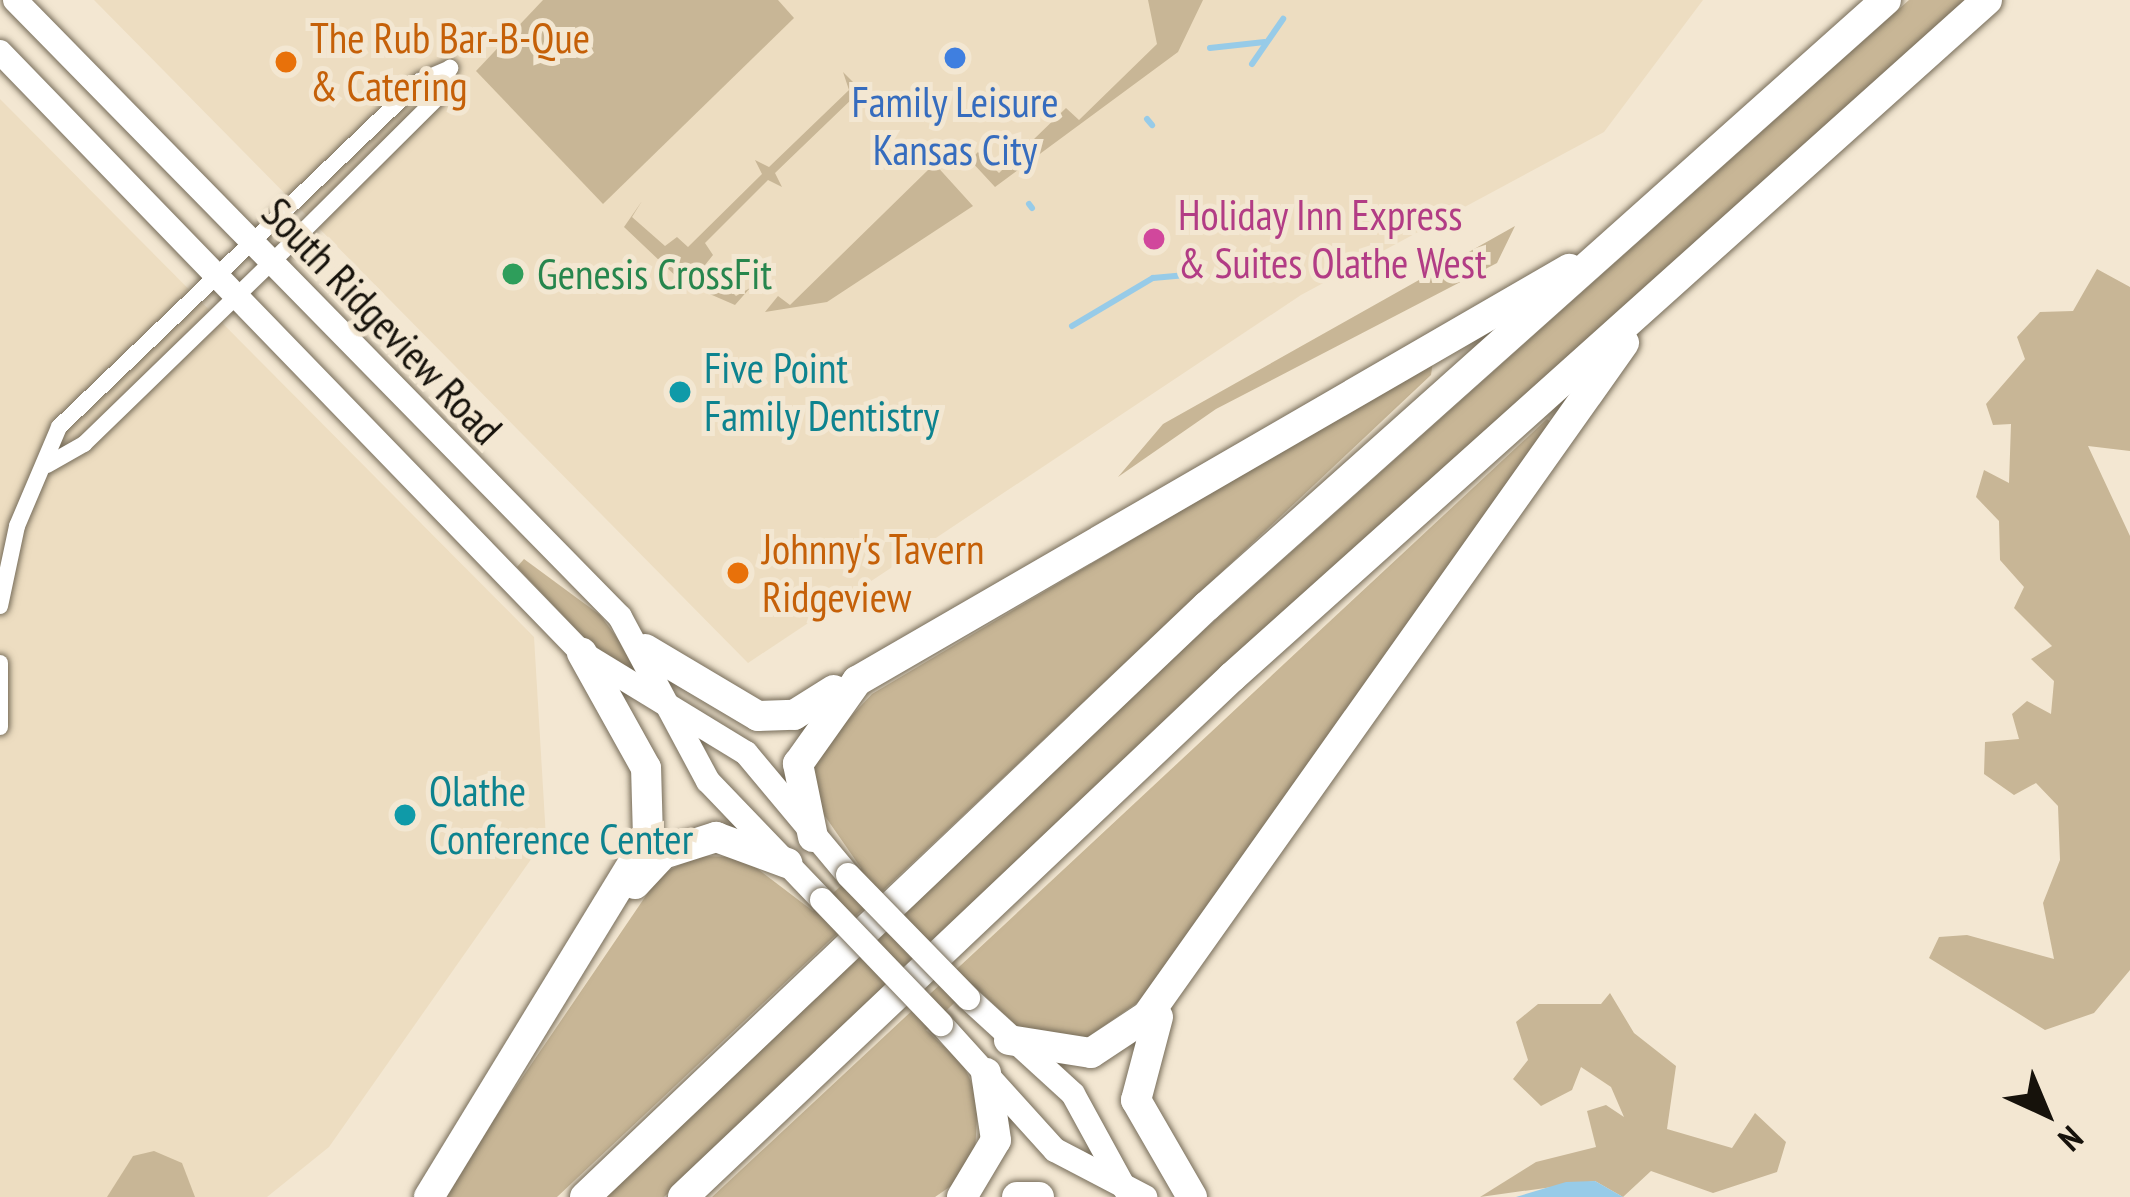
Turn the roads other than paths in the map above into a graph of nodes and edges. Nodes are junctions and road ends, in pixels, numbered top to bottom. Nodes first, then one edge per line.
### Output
1 (15, 0) edge
2 (1886, 0) edge
3 (1988, 0) edge
4 (0, 52) edge
5 (250, 241) junction
6 (1597, 256) junction
7 (271, 263) junction
8 (214, 276) junction
9 (1671, 282) junction
10 (235, 297) junction
11 (47, 465) junction
12 (0, 606) edge
13 (645, 649) junction
14 (582, 653) junction
15 (0, 663) edge
16 (857, 682) junction
17 (673, 710) junction
18 (0, 727) edge
19 (813, 838) junction
20 (787, 863) junction
21 (604, 925) junction
22 (1211, 937) junction
23 (1009, 1040) junction
24 (986, 1073) junction
25 (1133, 1194) edge
26 (429, 1197) edge
27 (585, 1197) edge
28 (683, 1197) edge
29 (962, 1197) edge
30 (1017, 1197) edge
31 (1039, 1197) edge
32 (1192, 1197) edge

1 - 5 main road, South Ridgeview Road
2 - 6 highway
3 - 9 highway
4 - 8 main road, South Ridgeview Road
5 - 7 main road, South Ridgeview Road
5 - 7 street
5 - 8 street
6 - 16 highway
6 - 27 highway
7 - 10 street
7 - 13 main road, South Ridgeview Road
8 - 10 main road, South Ridgeview Road
8 - 11 street
9 - 22 highway
9 - 28 highway
10 - 11 street
10 - 14 main road, South Ridgeview Road
11 - 12 street
13 - 16 highway
13 - 17 main road, South Ridgeview Road
14 - 17 main road, South Ridgeview Road
14 - 21 highway
15 - 18 street
16 - 19 highway
17 - 19 main road, South Ridgeview Road
17 - 20 main road, South Ridgeview Road
19 - 23 main road, South Ridgeview Road, bridge
20 - 21 highway
20 - 24 main road, South Ridgeview Road, bridge
21 - 26 highway
22 - 23 highway
22 - 32 highway
23 - 25 main road, South Ridgeview Road
24 - 25 main road, South Ridgeview Road
24 - 29 highway
30 - 31 highway

